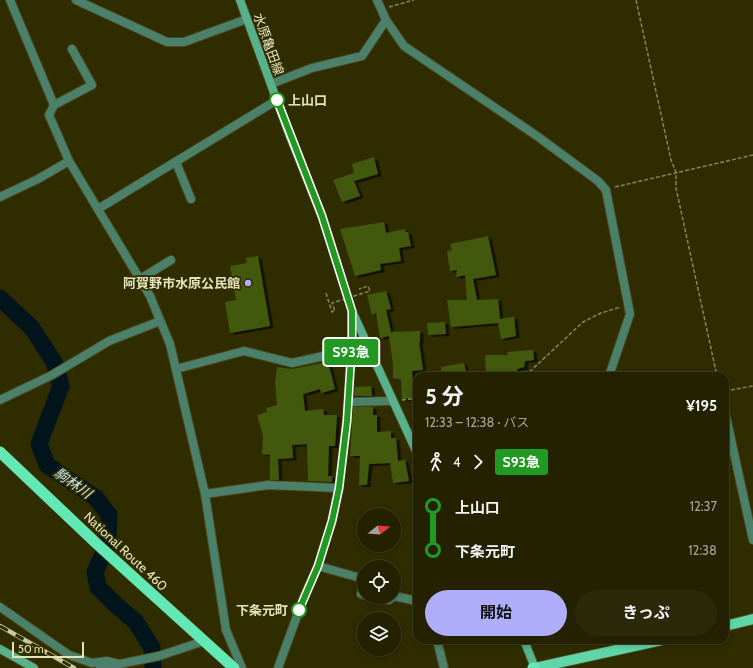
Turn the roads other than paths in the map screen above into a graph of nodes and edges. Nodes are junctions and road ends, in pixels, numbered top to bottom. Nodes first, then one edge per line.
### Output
1 (10, 0) edge
2 (77, 0) edge
3 (240, 0) edge
4 (377, 0) edge
5 (248, 19) junction
6 (386, 20) junction
7 (72, 49) dead end
8 (271, 84) junction
9 (277, 100) junction
10 (54, 104) junction
11 (69, 161) junction
12 (176, 162) junction
13 (0, 197) edge
14 (191, 199) dead end
15 (98, 209) junction
16 (171, 260) dead end
17 (140, 279) junction
18 (352, 311) junction
19 (160, 321) junction
20 (352, 342) junction
21 (176, 369) junction
22 (610, 372) edge
23 (0, 400) edge
24 (392, 401) junction
25 (348, 402) junction
26 (729, 430) edge
27 (413, 445) edge
28 (0, 452) edge
29 (339, 488) junction
30 (205, 494) junction
31 (753, 540) edge
32 (318, 566) junction
33 (357, 578) edge
34 (401, 598) edge
35 (413, 600) edge
36 (0, 608) edge
37 (753, 619) edge
38 (729, 625) edge
39 (204, 641) junction
40 (438, 644) edge
41 (525, 644) edge
42 (644, 644) edge
43 (0, 649) edge
44 (119, 664) junction
45 (34, 668) edge
46 (100, 668) edge
47 (234, 668) edge
48 (242, 668) edge
49 (278, 668) edge
50 (444, 668) edge
51 (534, 668) edge

1 - 10 street
2 - 5 street
3 - 5 main road, 水原亀田線
4 - 6 street
5 - 8 main road, 水原亀田線
6 - 8 street
6 - 22 street
7 - 10 street
8 - 9 main road, 水原亀田線
9 - 12 street
9 - 18 main road, 水原亀田線
10 - 11 street
11 - 13 street
11 - 15 street
12 - 14 street
12 - 15 street
15 - 17 street
16 - 17 street
17 - 19 street
18 - 20 street
18 - 24 main road, 水原亀田線
19 - 21 street
19 - 23 street
20 - 21 street
20 - 25 street
21 - 30 street
24 - 25 street
24 - 27 main road, 水原亀田線
25 - 29 street
26 - 31 street
28 - 39 highway, National Route 460
29 - 30 street
29 - 32 street
30 - 48 street
32 - 33 street
32 - 49 street
34 - 35 street
36 - 44 street
37 - 38 main road
39 - 44 street
39 - 47 highway, National Route 460
40 - 50 street
41 - 51 main road
42 - 51 main road
43 - 45 main road
44 - 46 street

